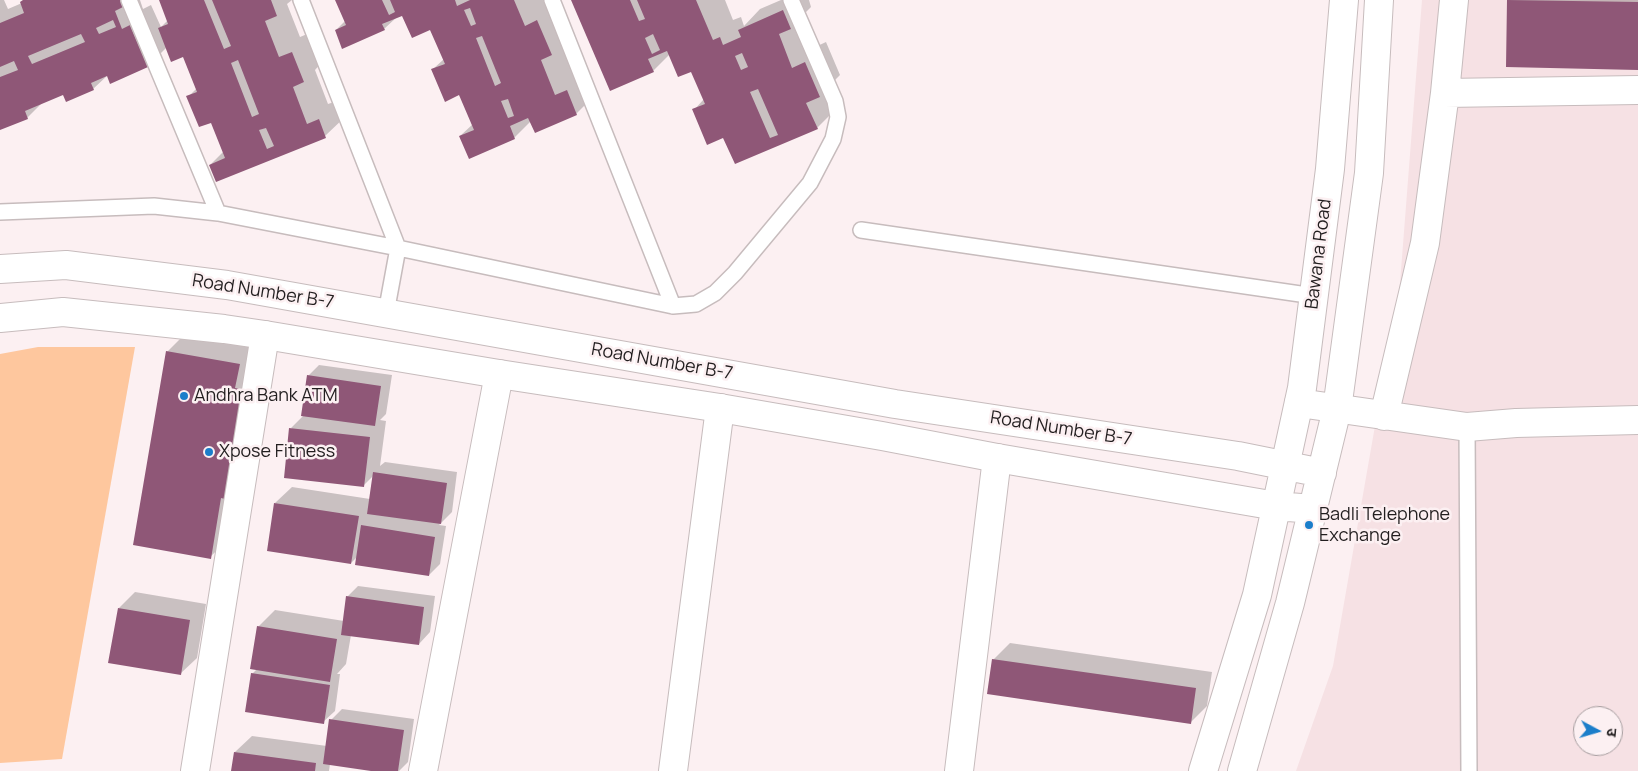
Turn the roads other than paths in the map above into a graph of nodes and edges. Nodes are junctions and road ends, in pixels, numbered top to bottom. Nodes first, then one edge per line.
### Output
1 (128, 0) edge
2 (301, 0) edge
3 (552, 0) edge
4 (791, 0) edge
5 (1344, 0) edge
6 (1379, 0) edge
7 (1454, 0) edge
8 (1638, 90) edge
9 (1445, 93) junction
10 (0, 212) edge
11 (218, 213) junction
12 (861, 230) dead end
13 (398, 248) junction
14 (0, 268) edge
15 (1314, 296) junction
16 (673, 306) junction
17 (386, 313) junction
18 (0, 318) edge
19 (265, 335) junction
20 (499, 374) junction
21 (1299, 403) junction
22 (720, 408) junction
23 (1337, 409) junction
24 (1384, 416) junction
25 (1638, 420) edge
26 (1467, 427) junction
27 (997, 458) junction
28 (1285, 466) junction
29 (1322, 473) junction
30 (1276, 506) junction
31 (1313, 509) junction
32 (195, 771) edge
33 (423, 771) edge
34 (673, 771) edge
35 (960, 771) edge
36 (1203, 771) edge
37 (1242, 771) edge
38 (1469, 771) edge

1 - 11 lane
2 - 13 lane
3 - 16 lane
4 - 16 lane
5 - 15 street, Bawana Road
6 - 23 street
7 - 9 street
8 - 9 street
9 - 24 street
10 - 11 lane
11 - 13 lane
12 - 15 lane
13 - 16 lane
13 - 17 lane
14 - 17 street, Road Number B-7
15 - 21 street, Bawana Road
17 - 28 street, Road Number B-7
18 - 19 street, Road Number B-7
19 - 20 street, Road Number B-7
19 - 32 street
20 - 22 street, Road Number B-7
20 - 33 street
21 - 23 street
21 - 28 street, Bawana Road
22 - 27 street, Road Number B-7
22 - 34 street
23 - 24 street
23 - 29 street
24 - 26 street
25 - 26 street
26 - 38 lane
27 - 30 street, Road Number B-7
27 - 35 street
28 - 29 street, Road Number B-7
28 - 30 street, Bawana Road
29 - 31 street
30 - 31 street, Road Number B-7
30 - 36 street, Bawana Road
31 - 37 street

